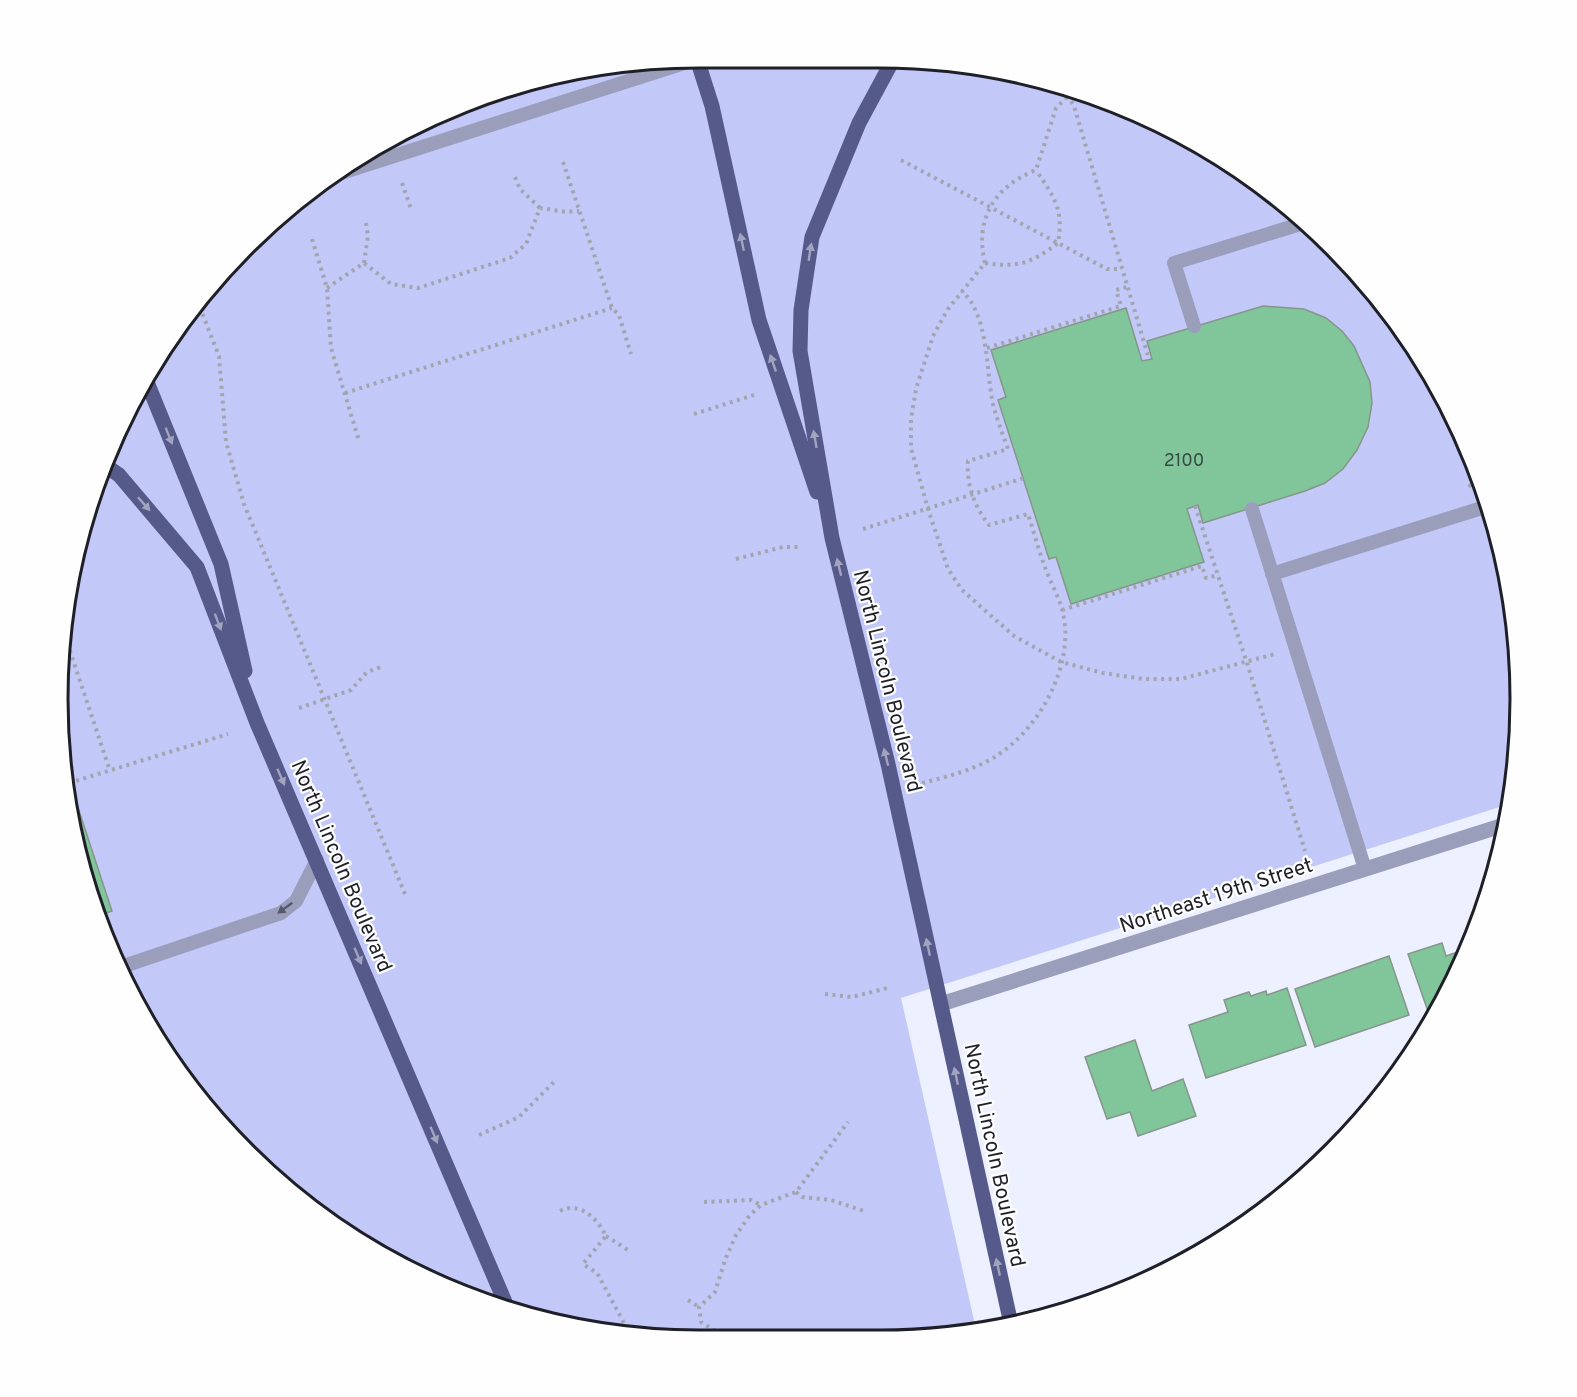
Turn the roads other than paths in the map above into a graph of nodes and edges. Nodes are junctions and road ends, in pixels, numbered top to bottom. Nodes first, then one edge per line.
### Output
1 (702, 68) edge
2 (888, 68) edge
3 (666, 69) edge
4 (358, 167) edge
5 (1296, 225) edge
6 (1194, 326) dead end
7 (149, 388) edge
8 (111, 470) edge
9 (1252, 509) dead end
10 (1480, 509) edge
11 (832, 538) junction
12 (1272, 574) junction
13 (257, 723) junction
14 (1496, 828) edge
15 (317, 860) junction
16 (1365, 869) junction
17 (127, 965) edge
18 (940, 1004) junction
19 (503, 1298) edge
20 (1009, 1315) edge

11 -> 1 main road
11 -> 2 main road, North Lincoln Boulevard
3 - 4 lane
5 - 6 lane
7 -> 13 main road
8 -> 13 main road, North Lincoln Boulevard
9 - 12 lane
10 - 12 lane
18 -> 11 main road, North Lincoln Boulevard
12 - 16 lane
13 -> 15 main road, North Lincoln Boulevard
14 - 16 street, Northeast 19th Street
15 -> 17 lane
15 -> 19 main road, North Lincoln Boulevard
16 - 18 street, Northeast 19th Street
20 -> 18 main road, North Lincoln Boulevard

